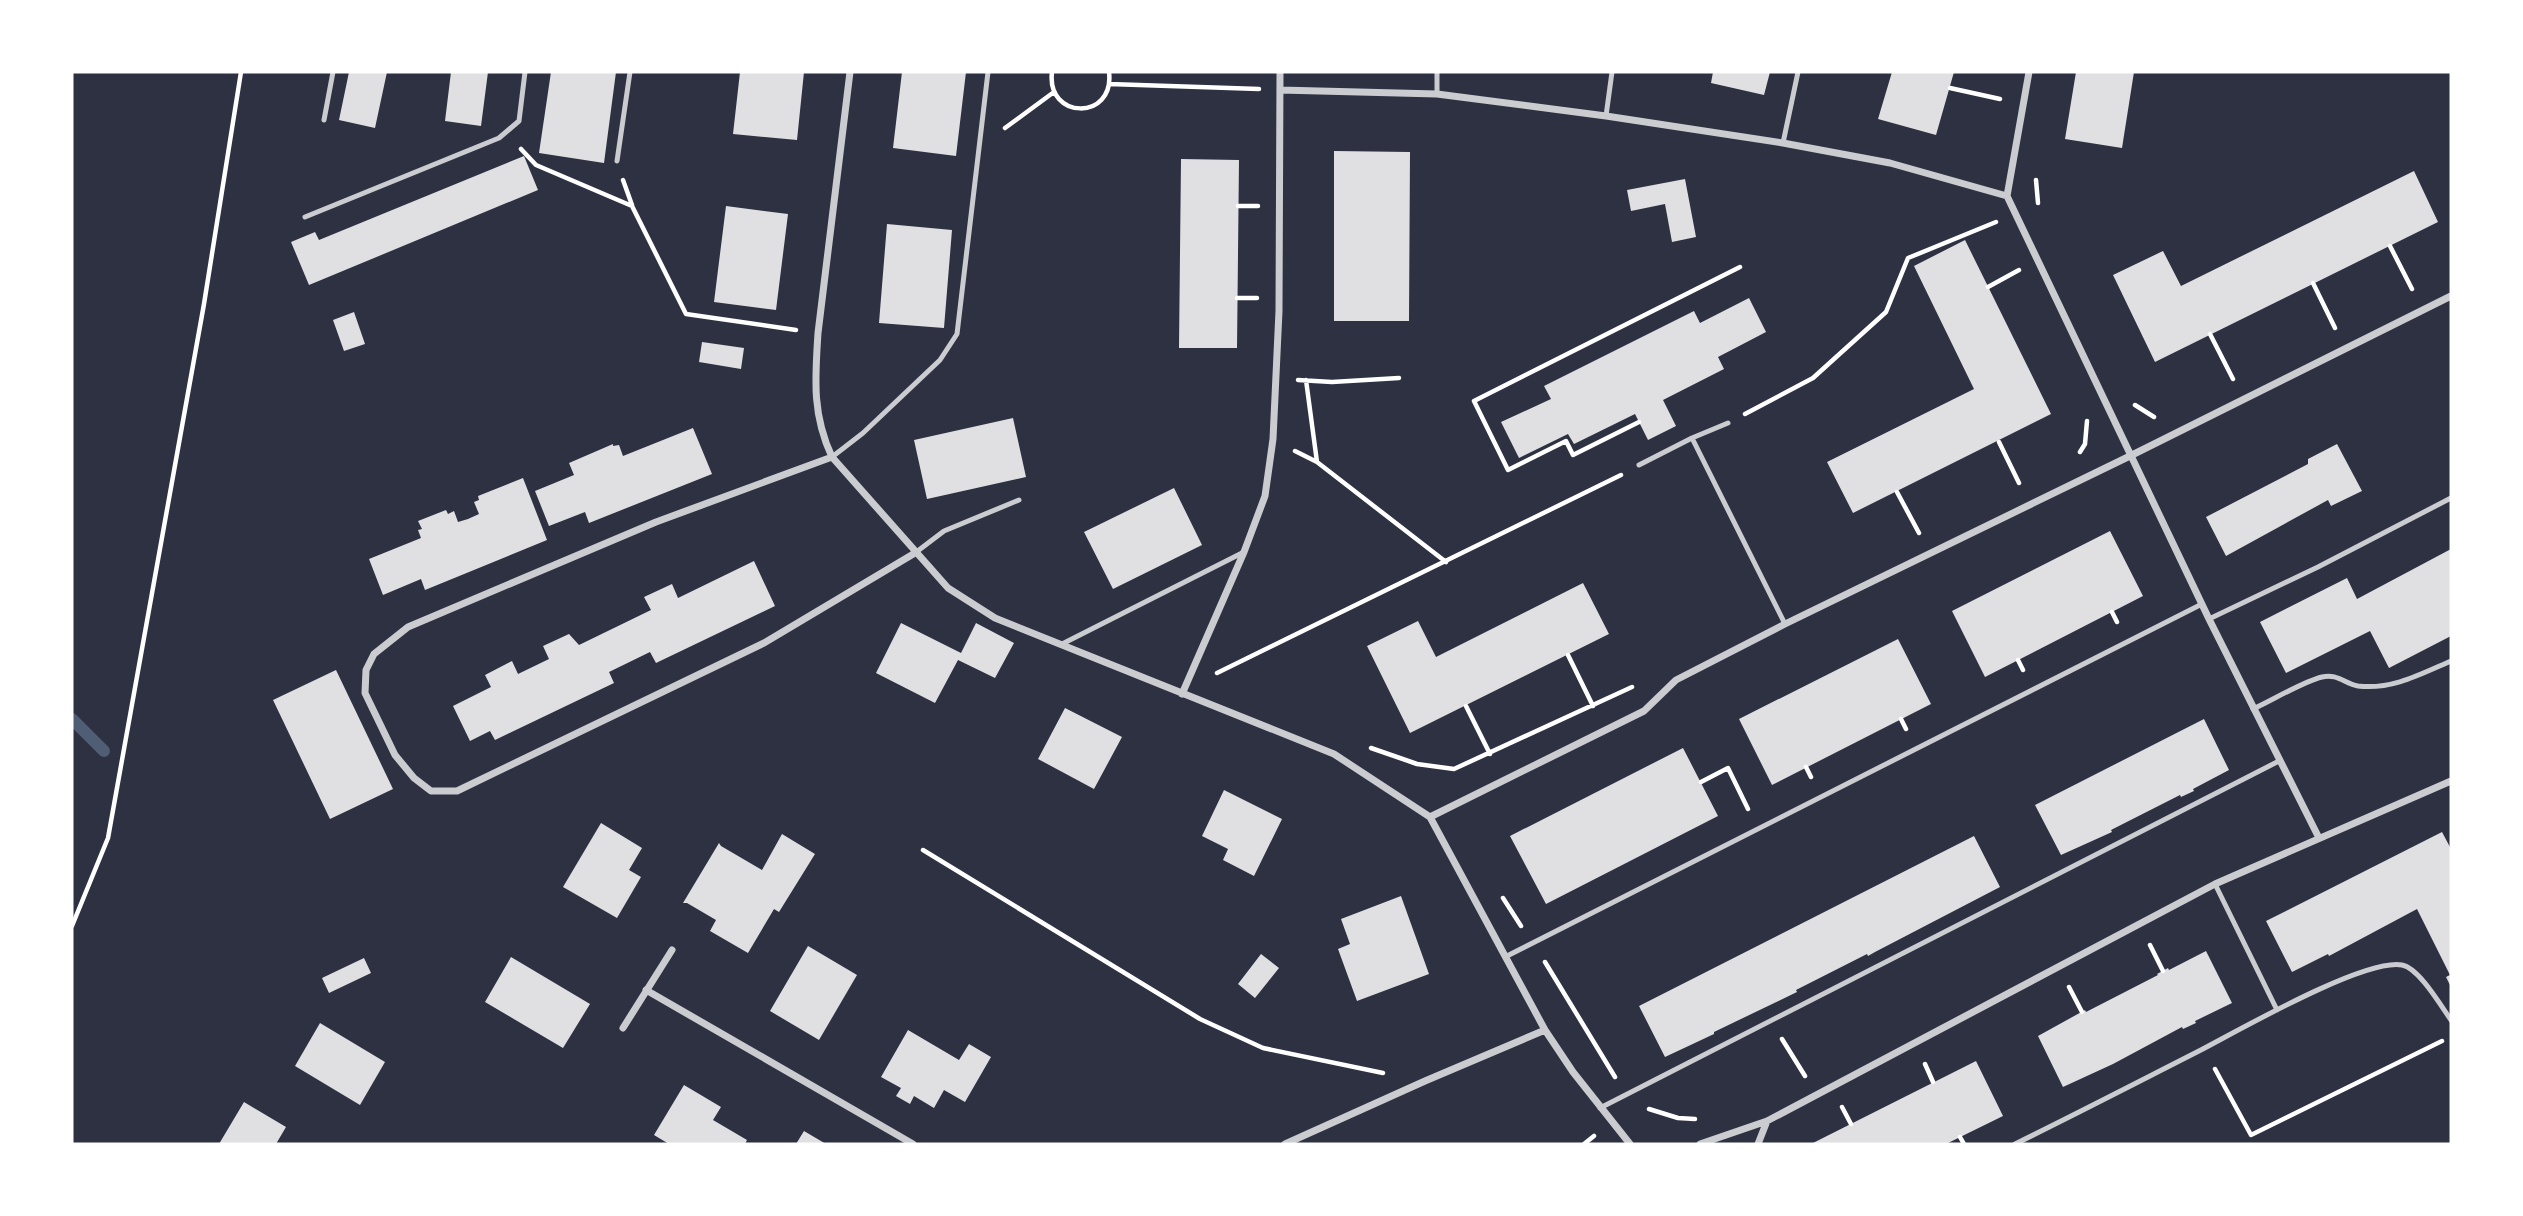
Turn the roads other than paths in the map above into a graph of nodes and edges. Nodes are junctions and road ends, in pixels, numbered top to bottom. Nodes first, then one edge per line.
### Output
1 (333, 72) edge
2 (526, 72) edge
3 (630, 72) edge
4 (850, 72) edge
5 (988, 72) edge
6 (1280, 72) edge
7 (1437, 72) edge
8 (1612, 72) edge
9 (1798, 72) edge
10 (2029, 72) edge
11 (1280, 90) junction
12 (1437, 94) junction
13 (1606, 116) junction
14 (324, 120) dead end
15 (1783, 143) junction
16 (617, 161) dead end
17 (2007, 195) junction
18 (305, 217) dead end
19 (2451, 296) edge
20 (1728, 423) road end
21 (1692, 438) junction
22 (2130, 456) junction
23 (832, 457) junction
24 (1639, 465) road end
25 (2451, 498) edge
26 (1019, 500) dead end
27 (1244, 552) junction
28 (915, 553) junction
29 (2202, 604) junction
30 (2209, 619) junction
31 (1785, 624) junction
32 (1062, 644) junction
33 (2451, 661) edge
34 (1182, 694) junction
35 (2253, 709) junction
36 (2278, 761) junction
37 (2451, 781) edge
38 (1430, 817) junction
39 (2319, 838) junction
40 (2215, 884) junction
41 (671, 950) dead end
42 (1505, 957) junction
43 (646, 990) junction
44 (2277, 1010) junction
45 (2451, 1020) edge
46 (623, 1028) dead end
47 (1545, 1030) junction
48 (1600, 1108) junction
49 (1767, 1121) junction
50 (913, 1144) edge
51 (1287, 1144) edge
52 (1629, 1144) edge
53 (1700, 1144) edge
54 (1758, 1144) edge
55 (2015, 1144) edge

1 - 14 lane
2 - 18 lane
3 - 16 lane
4 - 23 street
5 - 23 lane
6 - 11 street
7 - 12 lane
8 - 13 lane
9 - 15 lane
10 - 17 street
11 - 12 street
11 - 27 street
12 - 13 street
13 - 15 street
15 - 17 street
17 - 22 street
19 - 22 street
20 - 21 lane
21 - 24 lane
21 - 31 lane
22 - 29 street
22 - 31 street
23 - 28 street
23 - 28 street
25 - 30 lane
26 - 28 lane
27 - 32 lane
27 - 34 street
28 - 32 street
29 - 30 street
29 - 42 lane
30 - 35 street
31 - 38 street
32 - 34 street
33 - 35 lane
34 - 38 street
35 - 36 street
36 - 39 street
36 - 48 lane
37 - 39 street
38 - 42 street
39 - 40 street
40 - 44 lane
40 - 49 street
41 - 43 street
42 - 47 street
43 - 46 street
43 - 50 street
44 - 45 lane
44 - 55 lane
47 - 48 street
47 - 51 street
48 - 52 street
49 - 53 street
49 - 54 street

